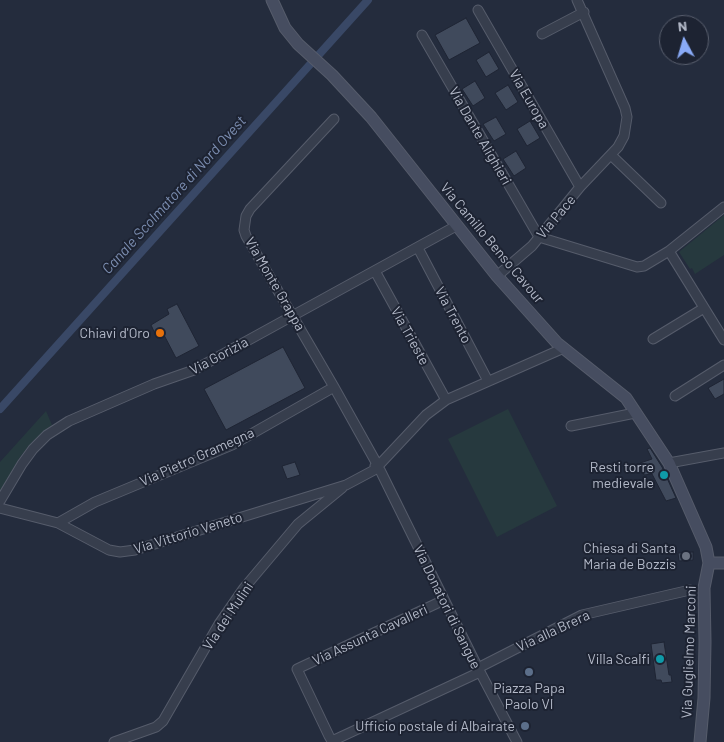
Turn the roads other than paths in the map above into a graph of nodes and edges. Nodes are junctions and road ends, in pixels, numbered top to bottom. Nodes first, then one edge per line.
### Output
1 (272, 0) edge
2 (577, 0) edge
3 (478, 10) dead end
4 (584, 12) junction
5 (542, 34) dead end
6 (422, 35) dead end
7 (334, 120) dead end
8 (611, 155) junction
9 (580, 188) junction
10 (661, 203) dead end
11 (724, 207) edge
12 (456, 226) junction
13 (539, 237) junction
14 (418, 248) junction
15 (669, 251) junction
16 (375, 272) junction
17 (498, 276) junction
18 (704, 308) junction
19 (293, 316) junction
20 (653, 339) dead end
21 (724, 340) edge
22 (564, 348) junction
23 (724, 365) edge
24 (488, 381) junction
25 (334, 387) junction
26 (675, 396) dead end
27 (446, 400) junction
28 (635, 413) junction
29 (571, 426) dead end
30 (724, 453) edge
31 (669, 463) junction
32 (378, 467) junction
33 (346, 485) junction
34 (0, 501) edge
35 (0, 508) edge
36 (58, 523) junction
37 (709, 563) junction
38 (724, 563) edge
39 (690, 590) dead end
40 (444, 600) junction
41 (479, 670) junction
42 (332, 741) edge
43 (114, 742) edge
44 (517, 742) edge
45 (700, 742) edge

1 - 12 street, Via Camillo Benso Cavour
2 - 4 street, Via Pace
3 - 9 street, Via Europa
4 - 5 street
4 - 8 street, Via Pace
6 - 13 street, Via Dante Alighieri
7 - 19 street, Via Monte Grappa
8 - 9 street, Via Pace
8 - 10 street
9 - 13 street, Via Pace
11 - 15 street
12 - 14 street, Via Gorizia
12 - 17 street, Via Camillo Benso Cavour
13 - 15 street
13 - 17 street, Via Pace
14 - 16 street, Via Gorizia
14 - 24 street, Via Trento
15 - 18 street
16 - 19 street, Via Gorizia
16 - 27 street, Via Trieste
17 - 22 street, Via Camillo Benso Cavour
18 - 20 street
18 - 21 street
19 - 25 street, Via Monte Grappa
19 - 34 street, Via Gorizia
22 - 24 street, Via Vittorio Veneto
22 - 28 street, Via Camillo Benso Cavour
23 - 26 street
24 - 27 street, Via Vittorio Veneto
25 - 32 street, Via Monte Grappa
25 - 36 street, Via Pietro Gramegna
27 - 32 street, Via Vittorio Veneto
28 - 29 street
28 - 31 street, Via Camillo Benso Cavour
30 - 31 street
31 - 37 street, Via Camillo Benso Cavour
32 - 33 street, Via Vittorio Veneto
32 - 40 street, Via Donatori di Sangue
33 - 36 street, Via Vittorio Veneto
33 - 43 street, Via dei Mulini
35 - 36 street, Via Vittorio Veneto
37 - 38 street
37 - 45 street, Via Guglielmo Marconi
39 - 41 street, Via alla Brera
40 - 41 street, Via Donatori di Sangue
40 - 42 street, Via Assunta Cavalleri
41 - 42 street, Via alla Brera
41 - 44 street, Via Donatori di Sangue

